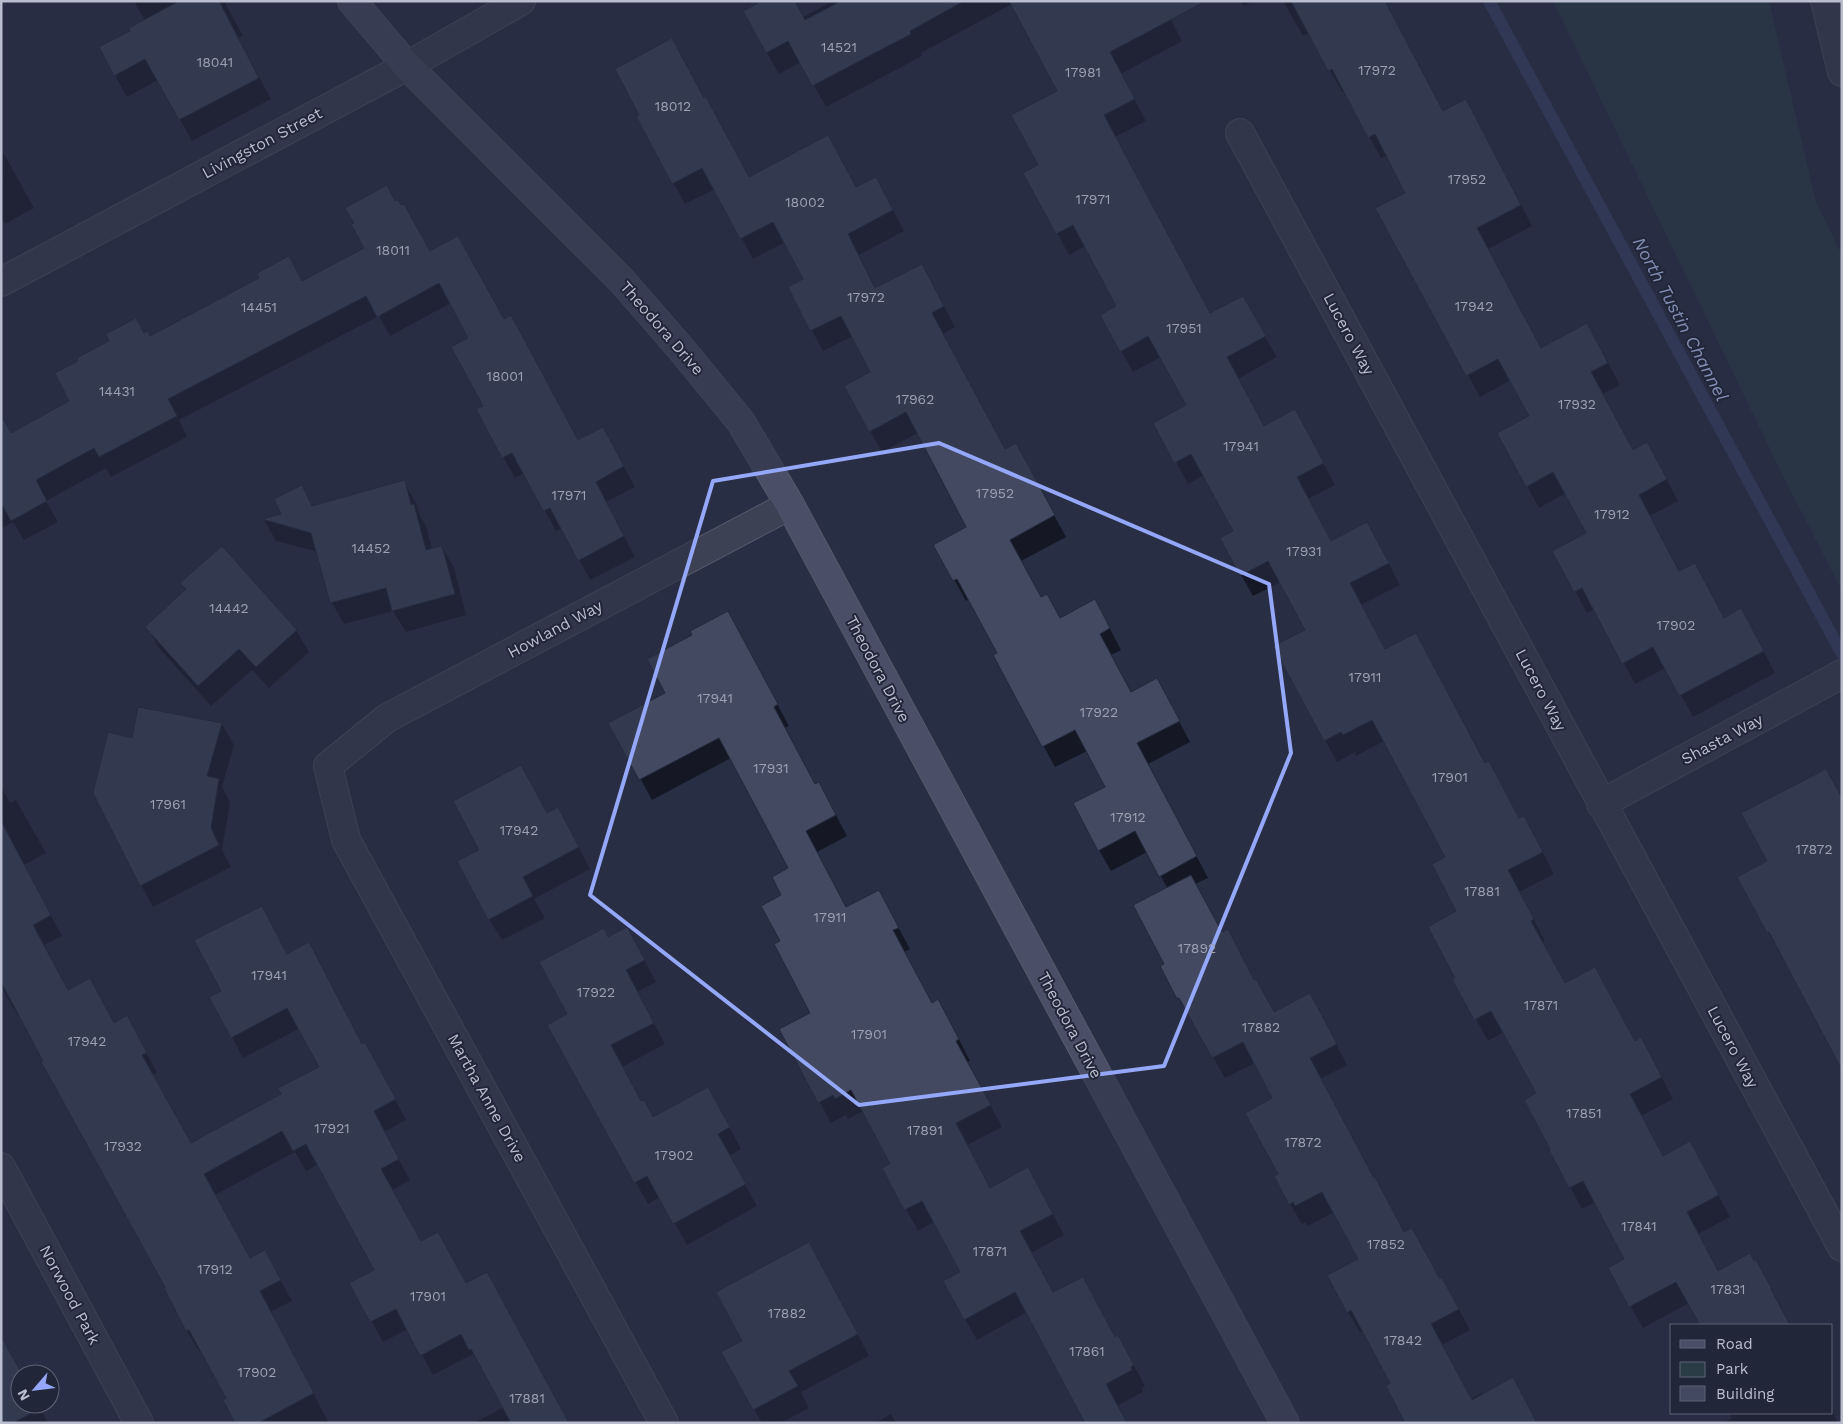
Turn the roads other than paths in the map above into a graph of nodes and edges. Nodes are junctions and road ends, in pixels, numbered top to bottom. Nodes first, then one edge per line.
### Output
1 (352, 1) edge
2 (521, 1) edge
3 (1826, 1) edge
4 (407, 66) junction
5 (1842, 72) edge
6 (1240, 133) dead end
7 (1, 282) edge
8 (790, 505) junction
9 (1842, 674) edge
10 (328, 766) joint
11 (1601, 804) junction
12 (1, 1167) edge
13 (1842, 1247) edge
14 (139, 1423) edge
15 (664, 1423) edge
16 (1285, 1423) edge

1 - 4 street, Theodora Drive
2 - 4 street, Livingston Street
3 - 5 street
4 - 7 street, Livingston Street
4 - 8 street, Theodora Drive
6 - 11 street, Lucero Way
8 - 10 street, Howland Way
8 - 16 street, Theodora Drive
9 - 11 street, Shasta Way
10 - 15 street, Martha Anne Drive
11 - 13 street, Lucero Way
12 - 14 street, Norwood Park

